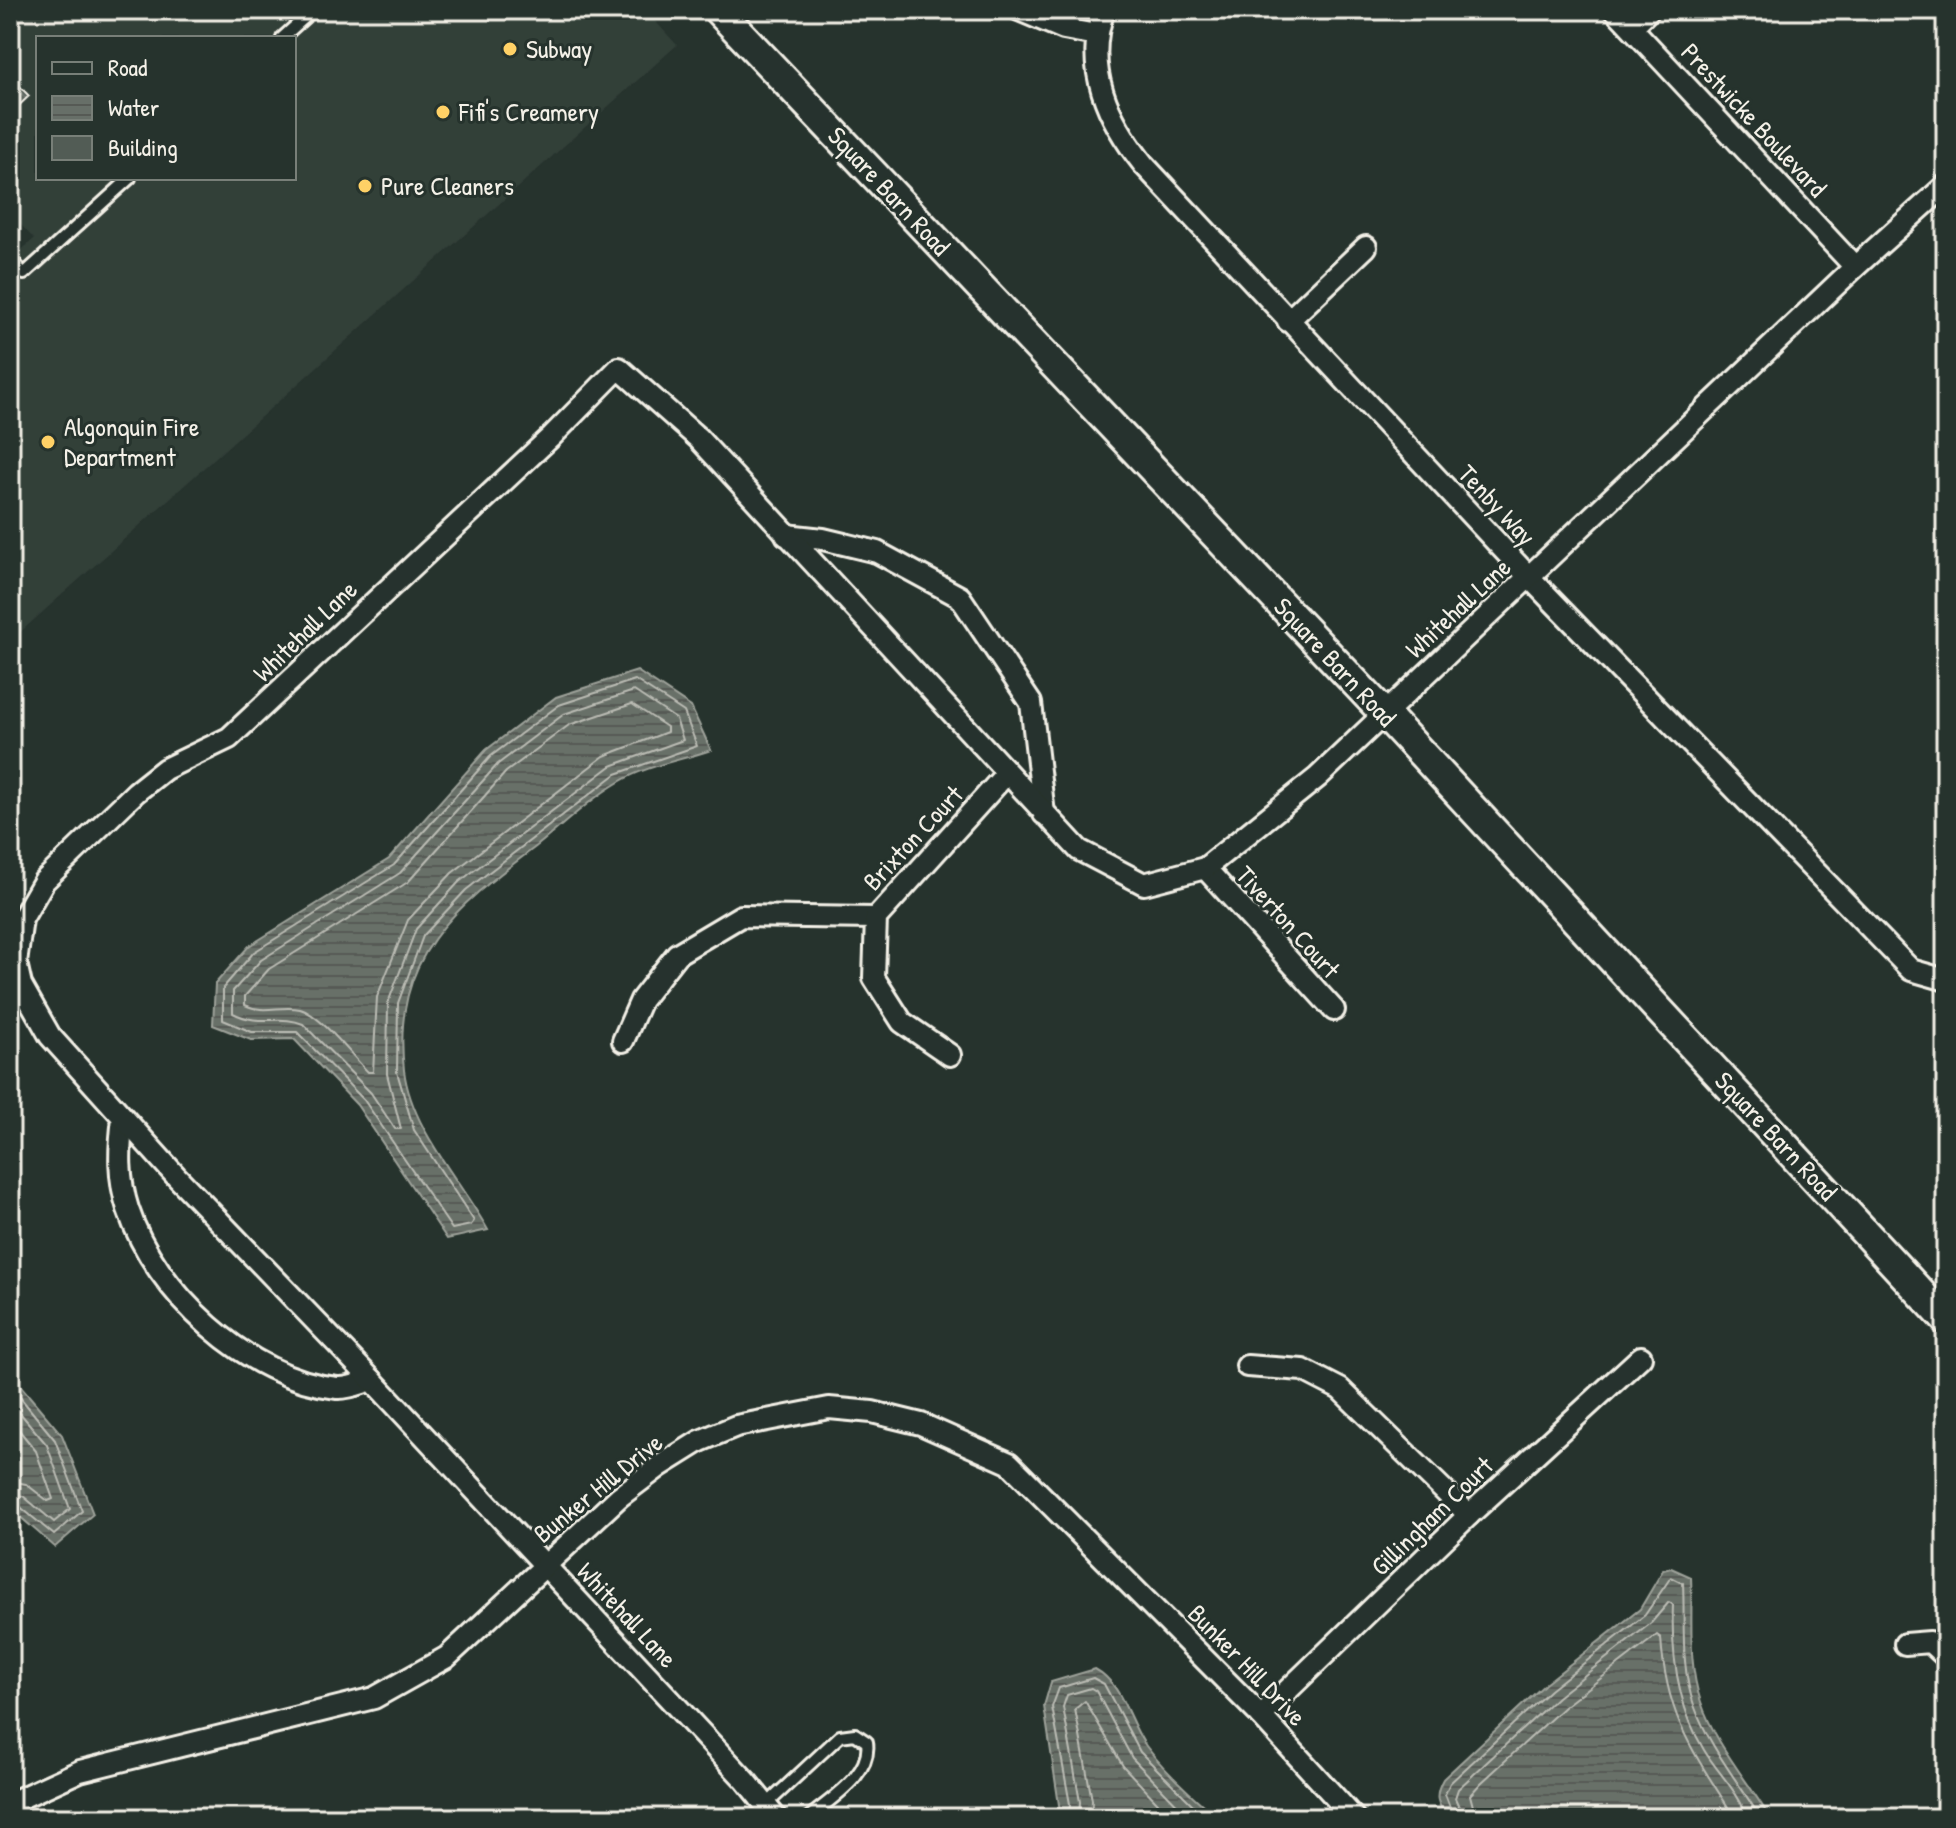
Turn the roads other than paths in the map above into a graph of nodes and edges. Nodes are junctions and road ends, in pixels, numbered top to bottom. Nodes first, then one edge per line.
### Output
1 (313, 10) edge
2 (718, 10) edge
3 (1019, 10) edge
4 (1104, 10) edge
5 (1615, 10) edge
6 (1649, 10) edge
7 (1632, 27) junction
8 (1096, 35) junction
9 (284, 36) edge
10 (128, 180) edge
11 (1946, 185) edge
12 (1366, 247) dead end
13 (10, 258) edge
14 (1855, 267) junction
15 (1288, 321) junction
16 (786, 535) junction
17 (1529, 577) junction
18 (1384, 713) junction
19 (1006, 774) junction
20 (1044, 814) junction
21 (1205, 868) junction
22 (876, 918) junction
23 (1946, 980) edge
24 (1334, 1010) dead end
25 (623, 1041) dead end
26 (950, 1055) dead end
27 (123, 1118) junction
28 (1946, 1320) edge
29 (1641, 1357) dead end
30 (1247, 1366) dead end
31 (372, 1380) junction
32 (1469, 1515) junction
33 (545, 1565) junction
34 (1905, 1644) dead end
35 (1946, 1657) edge
36 (1261, 1716) junction
37 (10, 1803) edge
38 (771, 1812) edge
39 (808, 1818) edge
40 (1354, 1818) edge

1 - 9 lane
2 - 18 street, Square Barn Road
3 - 8 street
4 - 8 street, Tenby Way
5 - 7 street, Prestwicke Boulevard
6 - 7 street
7 - 14 street, Prestwicke Boulevard
8 - 15 street, Tenby Way
10 - 13 lane
11 - 14 street, Whitehall Lane
12 - 15 street
14 - 17 street, Whitehall Lane
15 - 17 street, Tenby Way
16 - 19 street, Whitehall Lane
16 - 20 street
16 - 27 street, Whitehall Lane
17 - 18 street, Whitehall Lane
17 - 23 street, Tenby Way
18 - 21 street, Whitehall Lane
18 - 28 street, Square Barn Road
19 - 20 street, Whitehall Lane
19 - 22 street, Brixton Court
20 - 21 street, Whitehall Lane
21 - 24 street, Tiverton Court
22 - 25 street
22 - 26 street, Brixton Court
27 - 31 street, Whitehall Lane
27 - 31 street
29 - 32 street, Gillingham Court
30 - 32 street
31 - 33 street, Whitehall Lane
32 - 36 street, Gillingham Court
33 - 36 street, Bunker Hill Drive
33 - 37 street, Bunker Hill Drive
33 - 38 street, Whitehall Lane
34 - 35 street
36 - 40 street, Bunker Hill Drive
38 - 39 lane

